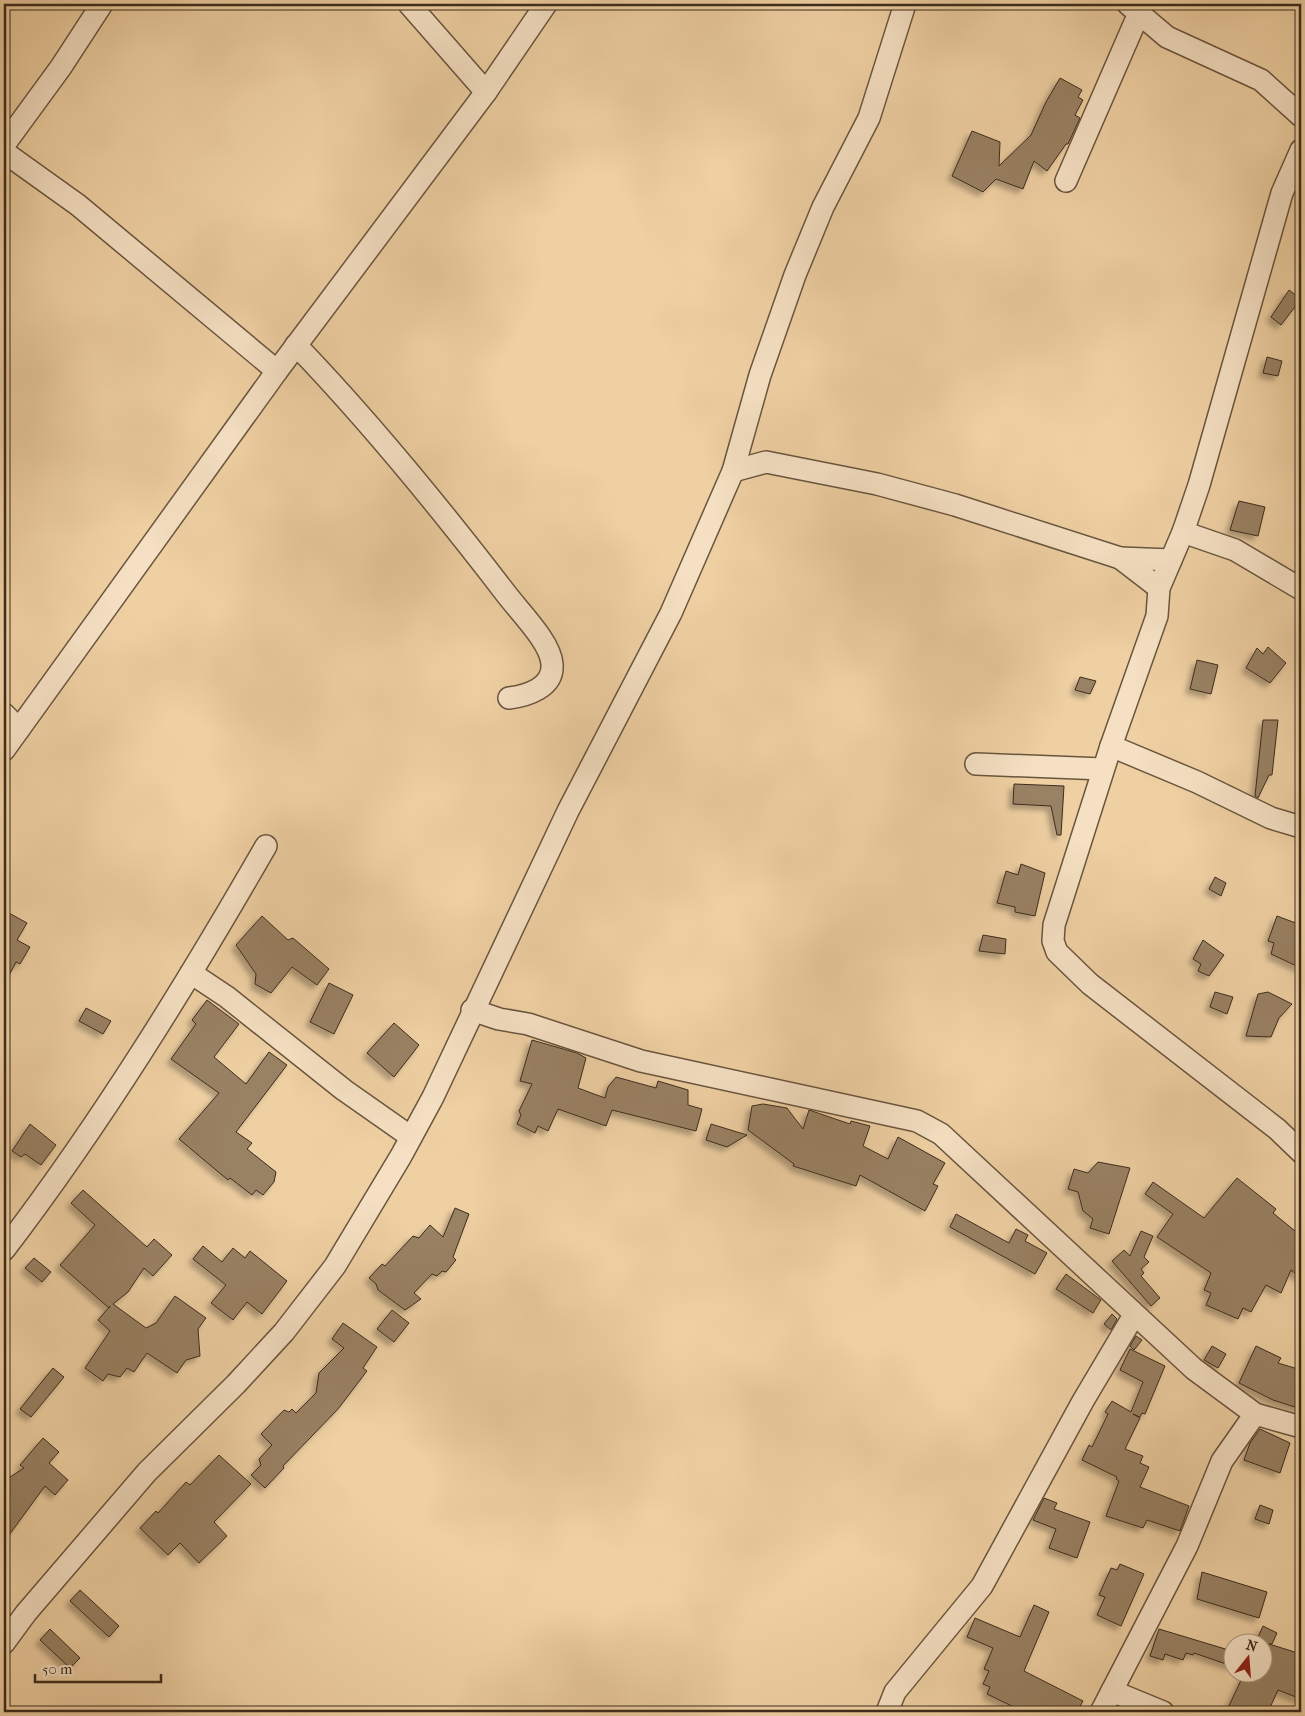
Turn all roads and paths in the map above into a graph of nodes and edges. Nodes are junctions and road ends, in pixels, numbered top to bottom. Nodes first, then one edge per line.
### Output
1 (102, 4) edge
2 (409, 4) edge
3 (546, 4) edge
4 (905, 4) edge
5 (1133, 9) edge
6 (486, 92) junction
7 (1301, 116) edge
8 (4, 145) edge
9 (1301, 150) edge
10 (4, 152) edge
11 (1066, 182) dead end
12 (296, 345) junction
13 (277, 371) junction
14 (744, 434) junction
15 (766, 462) junction
16 (733, 471) junction
17 (1184, 532) junction
18 (1120, 558) junction
19 (1171, 560) junction
20 (1159, 588) junction
21 (1301, 589) edge
22 (509, 698) dead end
23 (4, 714) edge
24 (19, 729) junction
25 (1111, 746) junction
26 (4, 750) edge
27 (976, 764) dead end
28 (1104, 769) junction
29 (1301, 827) edge
30 (266, 846) dead end
31 (191, 973) junction
32 (472, 1010) junction
33 (411, 1137) junction
34 (1301, 1152) edge
35 (4, 1250) edge
36 (1134, 1315) junction
37 (1255, 1414) junction
38 (1301, 1427) edge
39 (4, 1643) edge
40 (1112, 1691) junction
41 (887, 1712) edge
42 (1101, 1712) edge
43 (1163, 1712) edge

1 - 8 street
2 - 6 street
3 - 6 street
4 - 14 street
5 - 7 street
5 - 11 street
6 - 12 street
9 - 17 street
10 - 13 street
12 - 13 street
12 - 22 street
13 - 24 street
14 - 15 street
14 - 16 street
15 - 16 street
15 - 18 street
16 - 32 street
17 - 19 street
17 - 21 street
18 - 19 street
18 - 20 street
19 - 20 street
20 - 25 street
23 - 24 street
24 - 26 street
25 - 28 street
25 - 29 street
27 - 28 street
28 - 34 street
30 - 31 street
31 - 33 street
31 - 35 street
32 - 33 street
32 - 36 street
33 - 39 street
36 - 37 street
36 - 41 street
37 - 38 street
37 - 40 street
40 - 42 street
40 - 43 street

